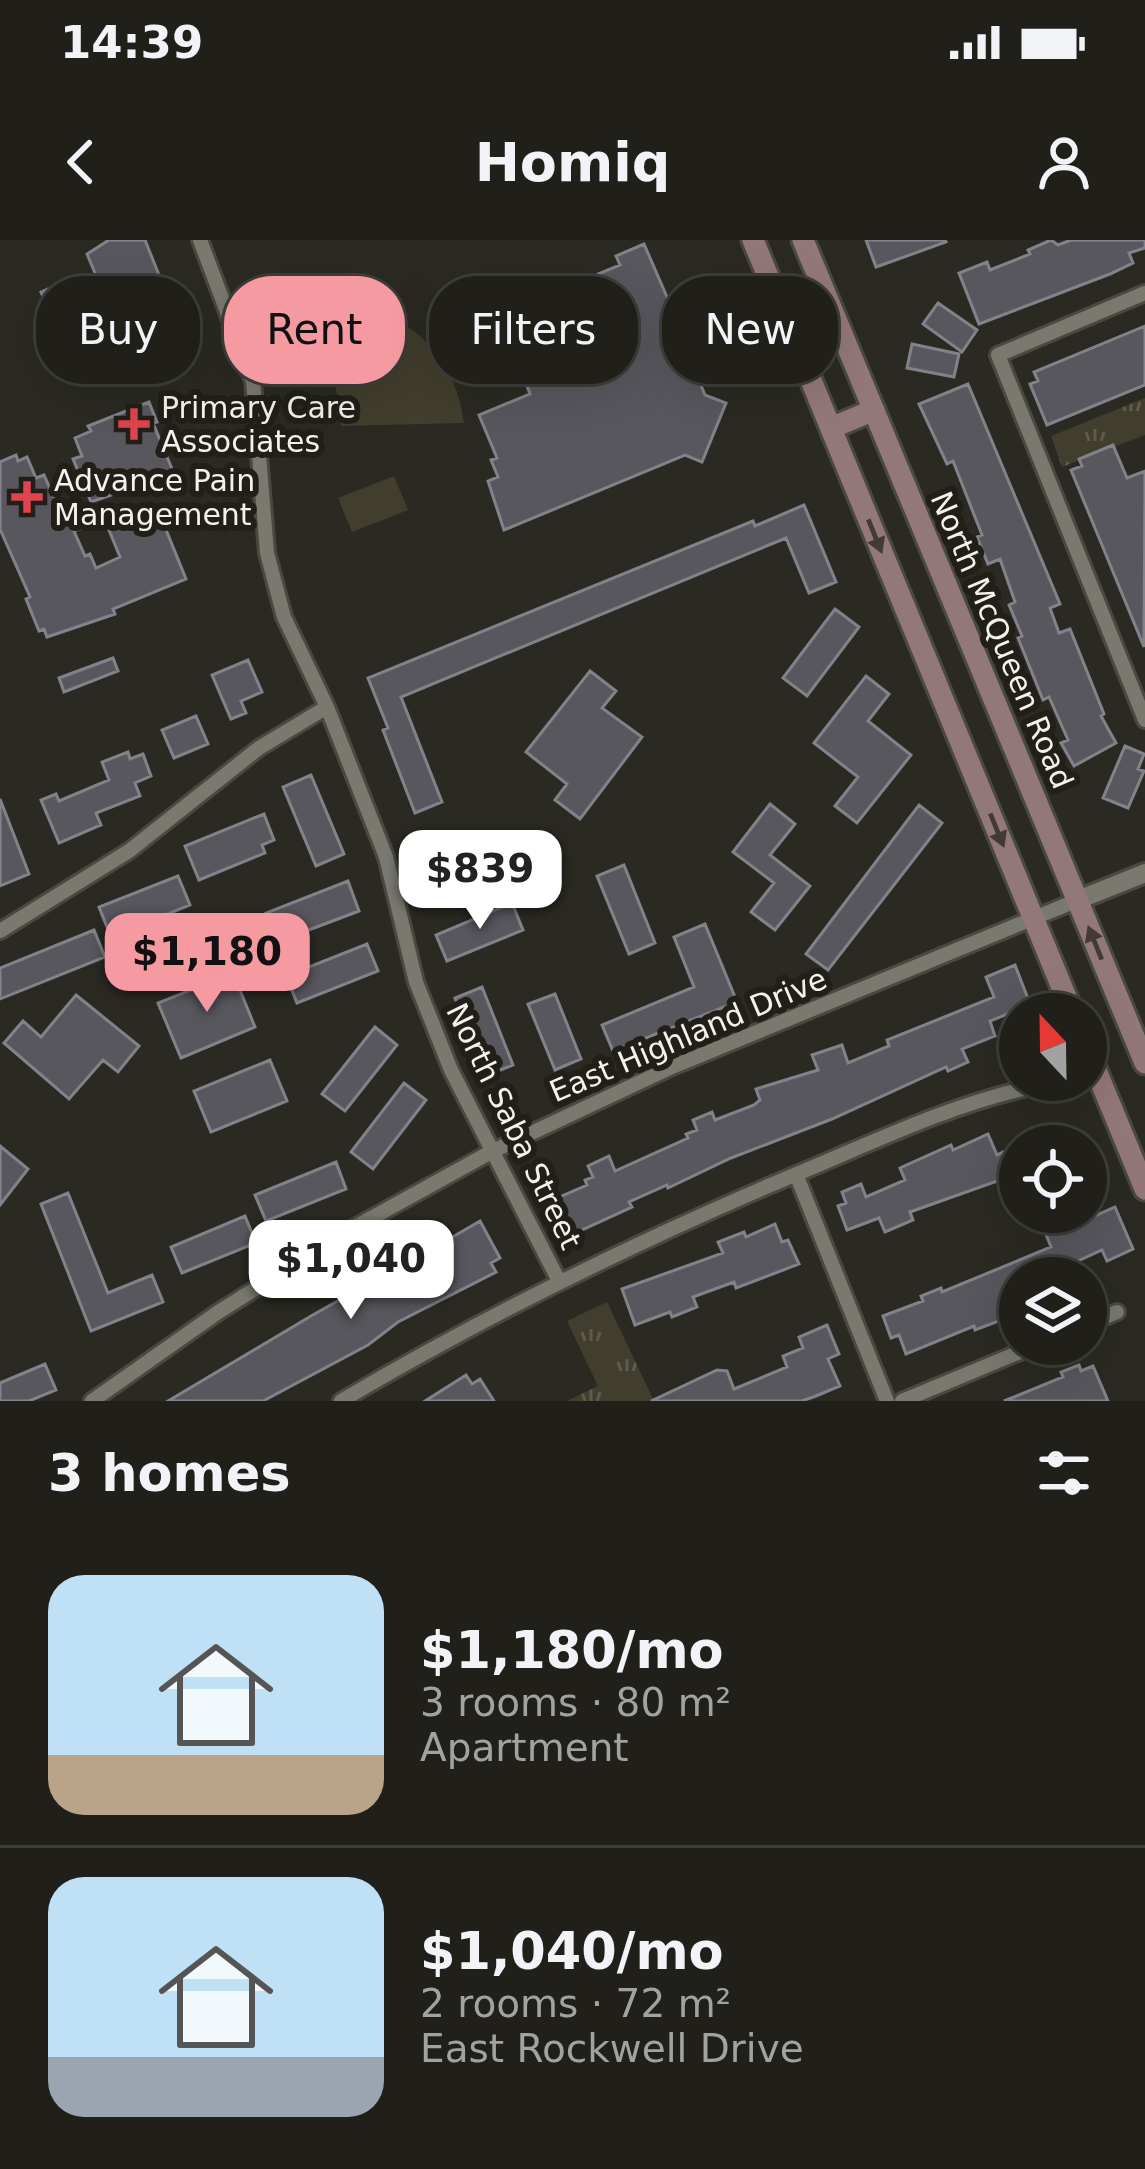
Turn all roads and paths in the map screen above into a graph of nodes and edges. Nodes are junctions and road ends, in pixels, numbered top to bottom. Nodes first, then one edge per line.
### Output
1 (200, 240) edge
2 (753, 240) edge
3 (803, 240) edge
4 (1145, 293) edge
5 (874, 410) junction
6 (831, 428) junction
7 (327, 707) junction
8 (1145, 720) edge
9 (1145, 873) edge
10 (1078, 900) junction
11 (1034, 919) junction
12 (0, 931) edge
13 (1064, 993) edge
14 (1145, 1063) edge
15 (999, 1094) edge
16 (1107, 1097) edge
17 (491, 1152) junction
18 (796, 1174) junction
19 (1145, 1189) edge
20 (559, 1282) junction
21 (1117, 1312) dead end
22 (1107, 1316) edge
23 (999, 1361) edge
24 (92, 1401) edge
25 (341, 1401) edge
26 (887, 1401) edge
27 (902, 1401) edge

1 - 7 street, North Saba Street
2 - 6 main road
3 - 5 main road, North McQueen Road
4 - 8 street
5 - 6 main road
5 - 10 main road, North McQueen Road
6 -> 11 main road
7 - 12 street
7 - 17 street, North Saba Street
9 - 10 street
10 - 11 street, East Highland Drive
14 -> 10 main road, North McQueen Road
11 - 13 main road
11 - 17 street, East Highland Drive
15 - 18 street
16 - 19 main road
17 - 20 street, North Saba Street
17 - 24 street, East Highland Drive
18 - 20 street
18 - 26 street
20 - 25 street
21 - 22 street
23 - 27 street

